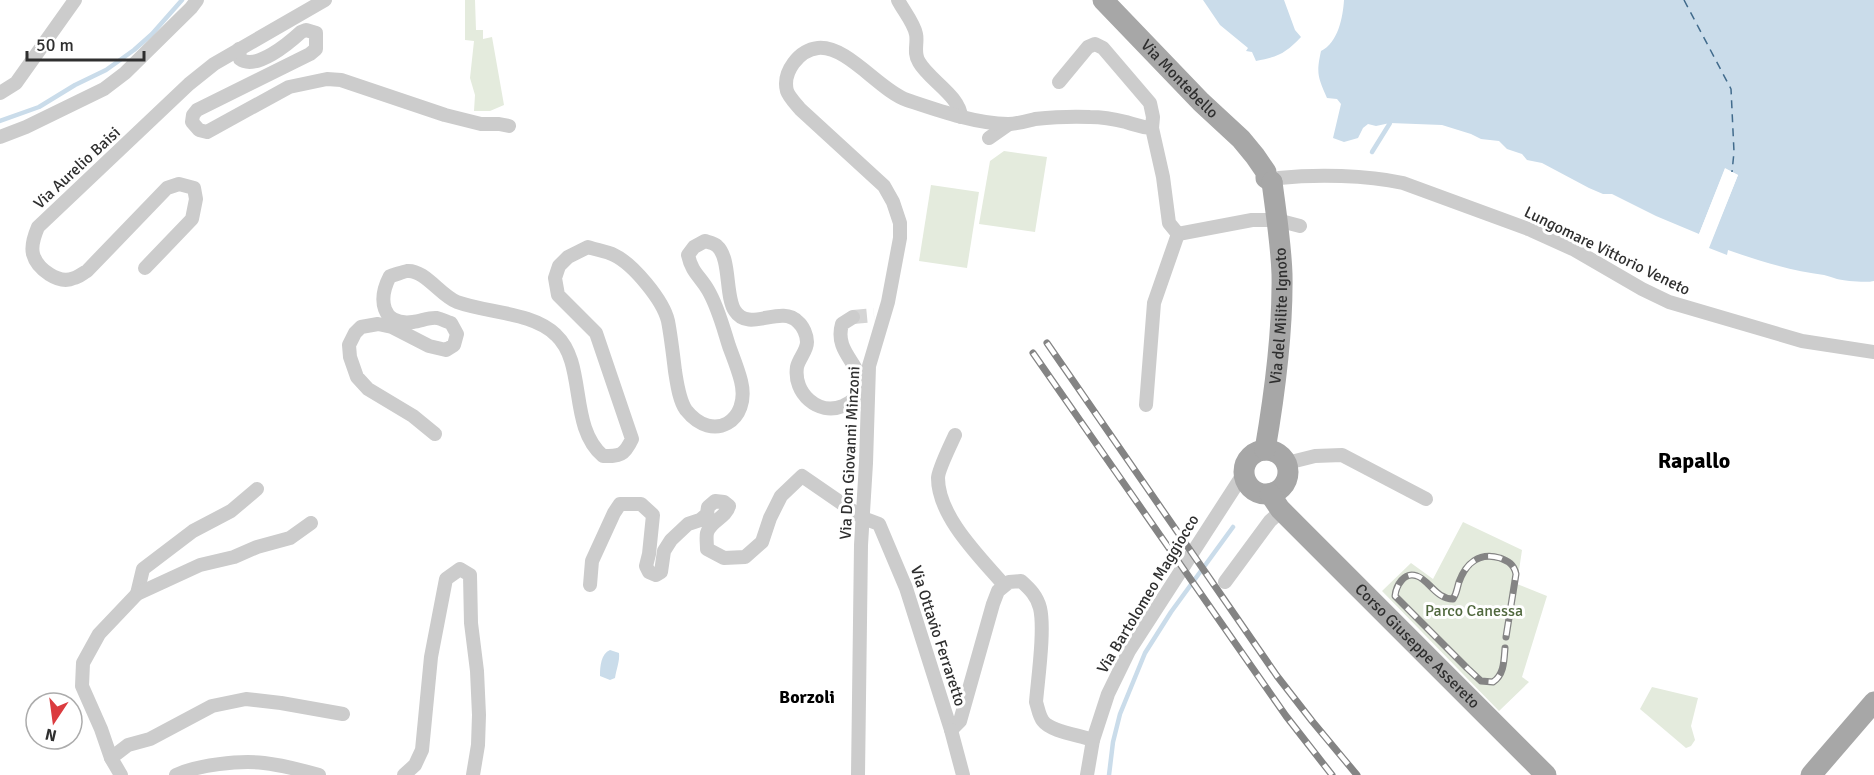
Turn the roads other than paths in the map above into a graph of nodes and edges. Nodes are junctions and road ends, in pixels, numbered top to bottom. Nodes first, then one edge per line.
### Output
1 (75, 0) edge
2 (197, 0) edge
3 (325, 0) edge
4 (898, 0) edge
5 (1103, 0) edge
6 (239, 50) junction
7 (1059, 82) dead end
8 (0, 93) edge
9 (961, 117) junction
10 (1009, 124) junction
11 (508, 126) dead end
12 (1152, 128) junction
13 (0, 137) edge
14 (989, 138) dead end
15 (1274, 172) junction
16 (1277, 220) junction
17 (1300, 226) dead end
18 (1178, 234) junction
19 (144, 268) dead end
20 (853, 316) dead end
21 (1874, 352) edge
22 (1146, 405) dead end
23 (435, 434) dead end
24 (955, 435) dead end
25 (1265, 450) junction
26 (1287, 463) junction
27 (1244, 473) junction
28 (257, 489) dead end
29 (1426, 499) dead end
30 (1281, 502) junction
31 (863, 518) junction
32 (311, 523) dead end
33 (1225, 582) dead end
34 (590, 585) dead end
35 (1004, 585) junction
36 (137, 594) junction
37 (1874, 702) edge
38 (343, 714) dead end
39 (951, 730) junction
40 (1093, 740) junction
41 (111, 758) junction
42 (121, 775) edge
43 (176, 775) edge
44 (319, 775) edge
45 (404, 775) edge
46 (473, 775) edge
47 (858, 775) edge
48 (963, 775) edge
49 (1087, 775) edge
50 (1546, 775) edge
51 (1811, 775) edge

1 - 8 street
2 - 13 street
3 - 6 street, Via Aurelio Baisi
4 - 9 street
5 - 15 main road, Via Montebello
6 - 11 street
6 - 19 street, Via Aurelio Baisi
7 - 12 street
9 - 10 street, Via Don Giovanni Minzoni
9 - 31 street, Via Don Giovanni Minzoni
10 - 12 street, Via Don Giovanni Minzoni
10 - 14 street, Via Don Giovanni Minzoni
12 - 18 street
15 - 16 main road, Via del Milite Ignoto
15 - 21 street, Lungomare Vittorio Veneto
16 - 17 street
16 - 18 street
16 - 25 main road, Via del Milite Ignoto
18 - 22 street
20 - 23 street
24 - 35 street
25 - 26 main road
25 - 27 main road
26 - 29 street
26 - 30 main road
27 - 30 main road
27 - 40 street, Via Bartolomeo Maggiocco
28 - 36 street
30 - 33 street
30 - 50 main road, Corso Giuseppe Assereto
31 - 34 street, Via Ottavio Ferraretto
31 - 39 street, Via Ottavio Ferraretto
31 - 47 street, Via Don Giovanni Minzoni
32 - 36 street
35 - 39 street, Via Ottavio Ferraretto
35 - 40 street
36 - 41 street
37 - 51 main road
38 - 41 street
39 - 48 street
40 - 49 street, Via Bartolomeo Maggiocco
41 - 42 street
43 - 44 street
45 - 46 street

